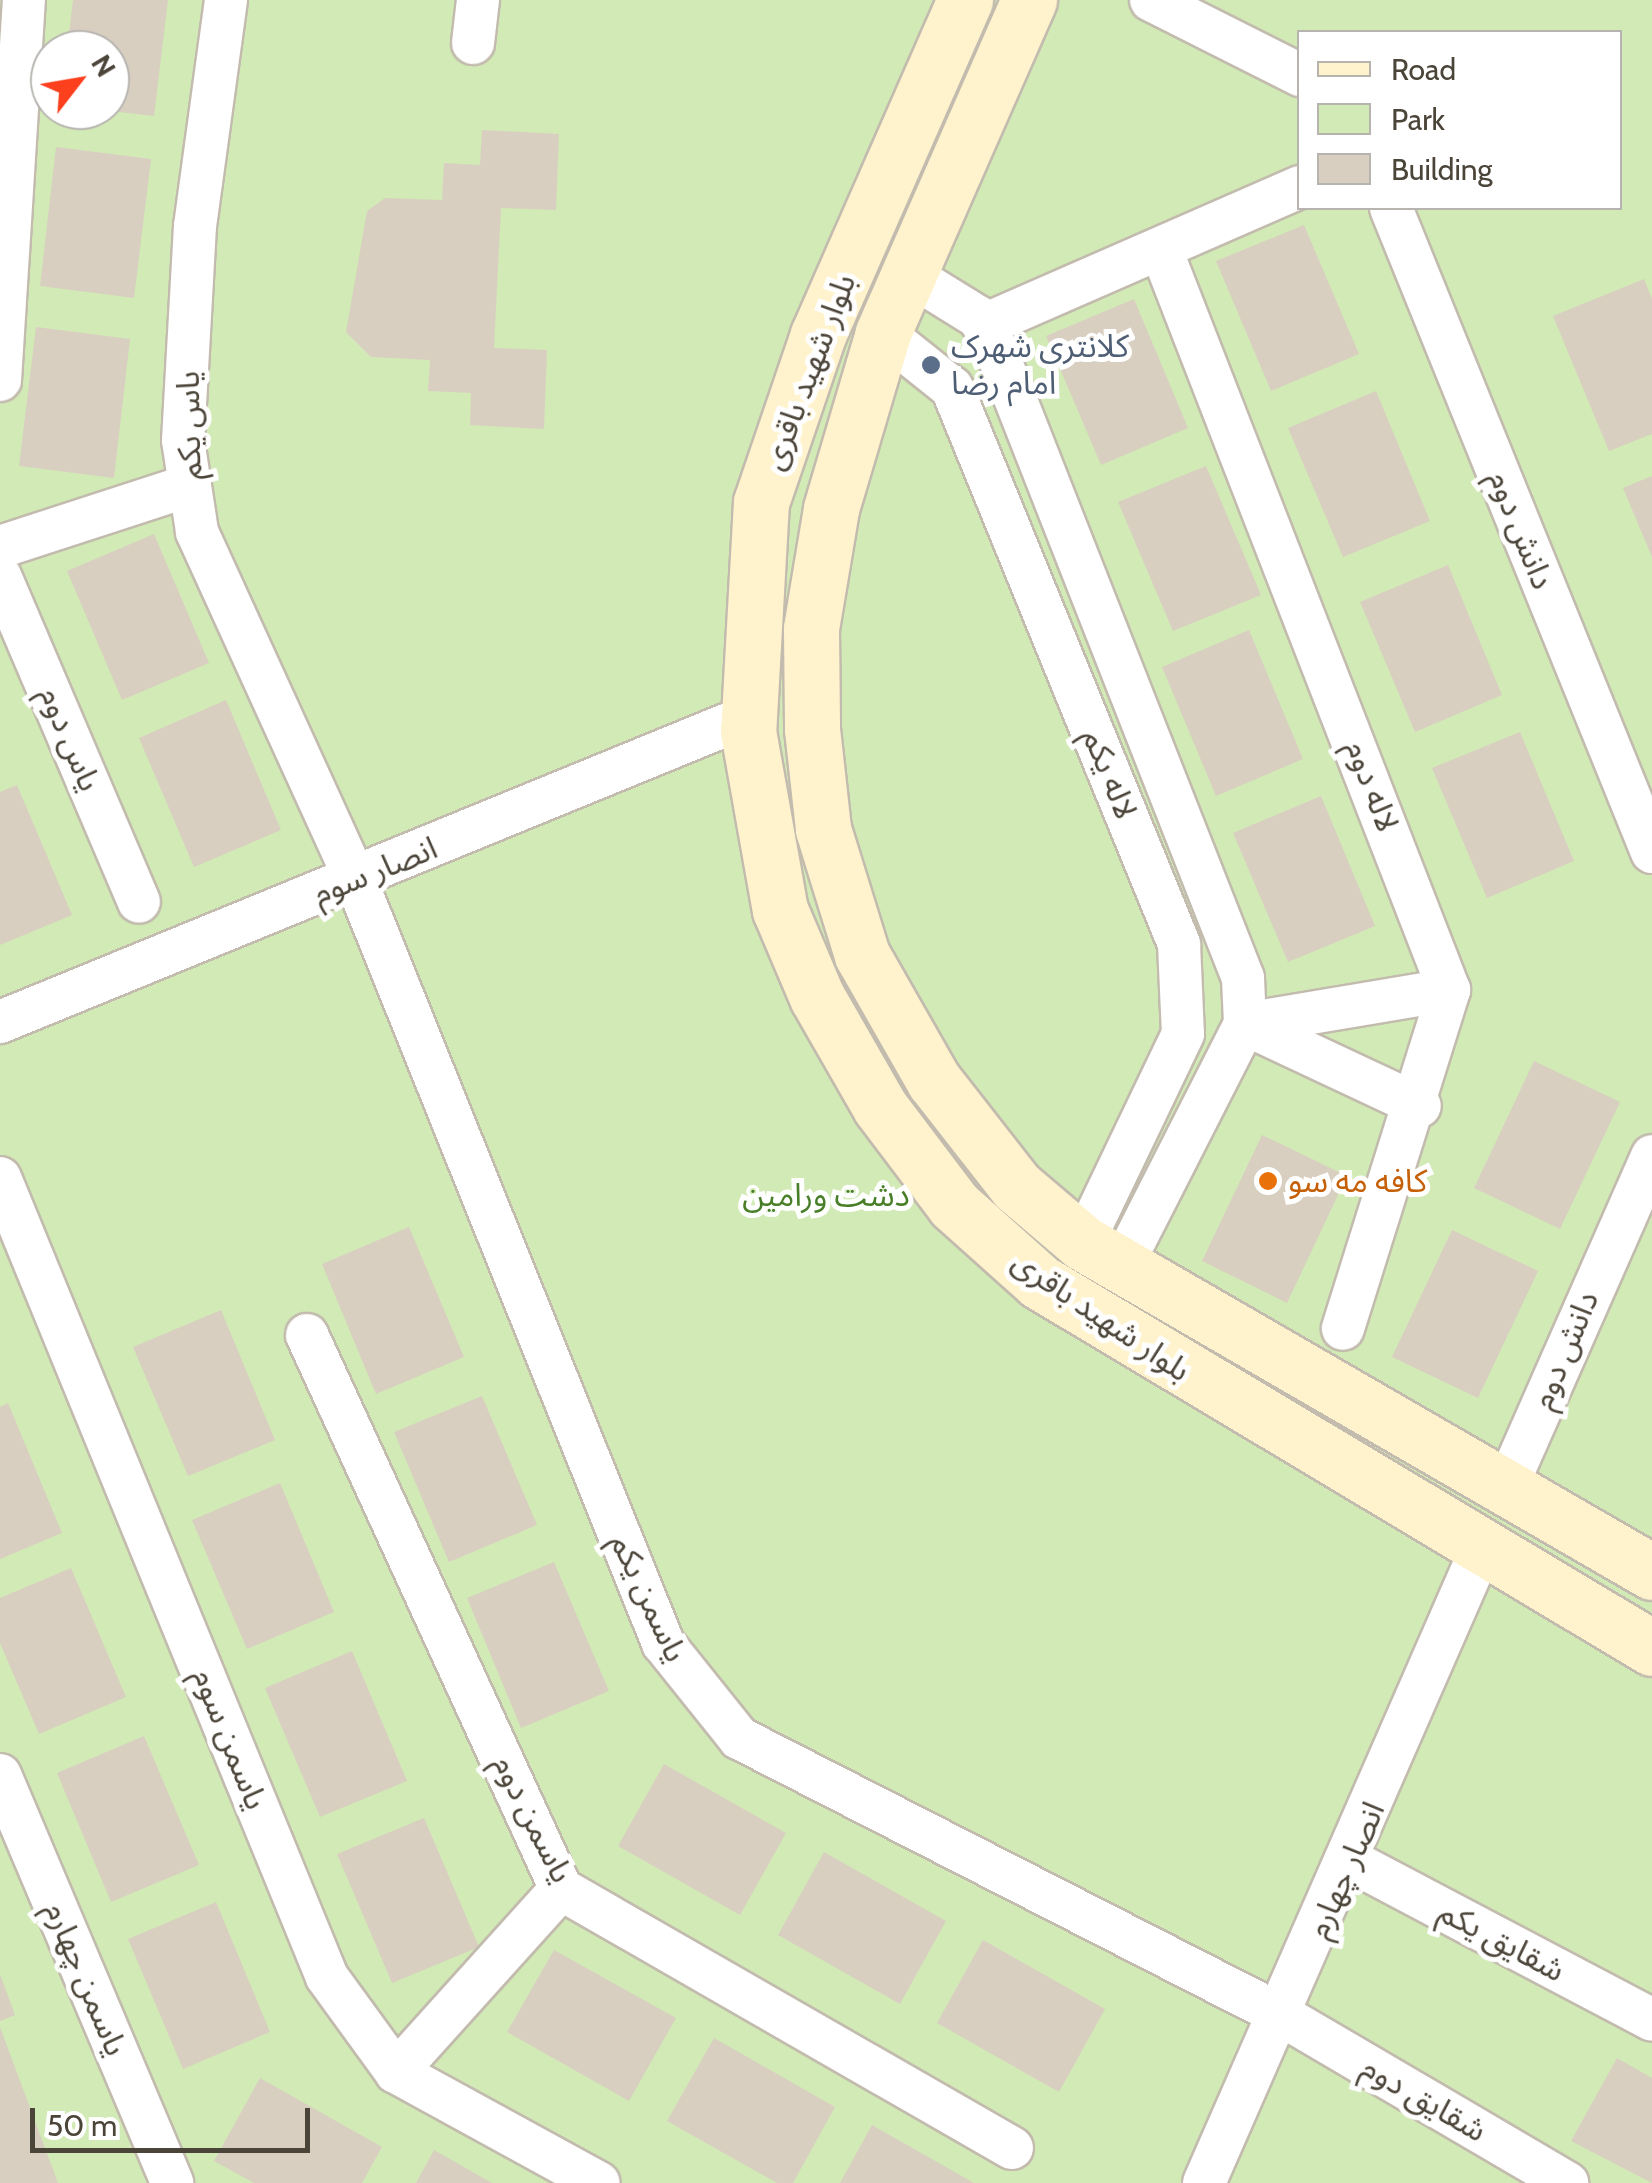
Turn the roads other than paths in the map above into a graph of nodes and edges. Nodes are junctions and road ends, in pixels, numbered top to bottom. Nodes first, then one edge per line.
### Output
1 (24, 0) edge
2 (226, 0) edge
3 (478, 0) edge
4 (965, 0) edge
5 (1029, 0) edge
6 (1151, 0) edge
7 (473, 43) dead end
8 (1297, 73) edge
9 (1297, 188) edge
10 (1392, 210) edge
11 (1162, 252) junction
12 (910, 275) junction
13 (984, 324) junction
14 (883, 332) junction
15 (0, 380) edge
16 (188, 486) junction
17 (0, 547) edge
18 (0, 576) edge
19 (748, 716) junction
20 (1652, 852) edge
21 (356, 878) junction
22 (139, 902) dead end
23 (1449, 990) junction
24 (0, 1022) edge
25 (1245, 1024) junction
26 (1420, 1106) junction
27 (1652, 1156) edge
28 (0, 1178) edge
29 (1635, 1234) edge
30 (1102, 1256) junction
31 (1343, 1329) dead end
32 (306, 1336) dead end
33 (1505, 1490) junction
34 (1480, 1552) junction
35 (1652, 1572) edge
36 (1652, 1648) edge
37 (0, 1776) edge
38 (1352, 1861) junction
39 (561, 1889) junction
40 (1281, 2015) junction
41 (1652, 2020) edge
42 (396, 2072) junction
43 (1012, 2148) dead end
44 (172, 2183) edge
45 (599, 2183) edge
46 (1204, 2183) edge
47 (1568, 2183) edge

1 - 15 street
2 - 16 street, یاس یکم
3 - 7 street
4 - 19 street, بلوار شهید باقری
5 - 12 street, بلوار شهید باقری
6 - 8 street
9 - 11 street
10 - 20 street, دانش دوم
11 - 13 street
11 - 23 street, لاله دوم
12 - 13 street
12 - 14 street, بلوار شهید باقری
13 - 25 street
14 - 30 street, لاله یکم
14 - 30 street, بلوار شهید باقری
16 - 17 street
16 - 21 street, یاس یکم
18 - 22 street, یاس دوم
19 - 21 street, انصار سوم
19 - 34 street, بلوار شهید باقری
21 - 24 street, انصار سوم
21 - 40 street, یاسمن یکم
23 - 25 street
23 - 26 street
25 - 26 street
25 - 30 street
26 - 31 street
27 - 29 street, دانش دوم
28 - 42 street, یاسمن سوم
29 - 33 street, دانش دوم
30 - 33 street, بلوار شهید باقری
32 - 39 street, یاسمن دوم
33 - 34 street
33 - 35 street, بلوار شهید باقری
34 - 36 street, بلوار شهید باقری
34 - 38 street, انصار چهارم
37 - 44 street, یاسمن چهارم
38 - 40 street, انصار چهارم
38 - 41 street, شقایق یکم
39 - 42 street
39 - 43 street, یاسمن دوم
40 - 46 street, انصار چهارم
40 - 47 street, شقایق دوم
42 - 45 street, یاسمن سوم

